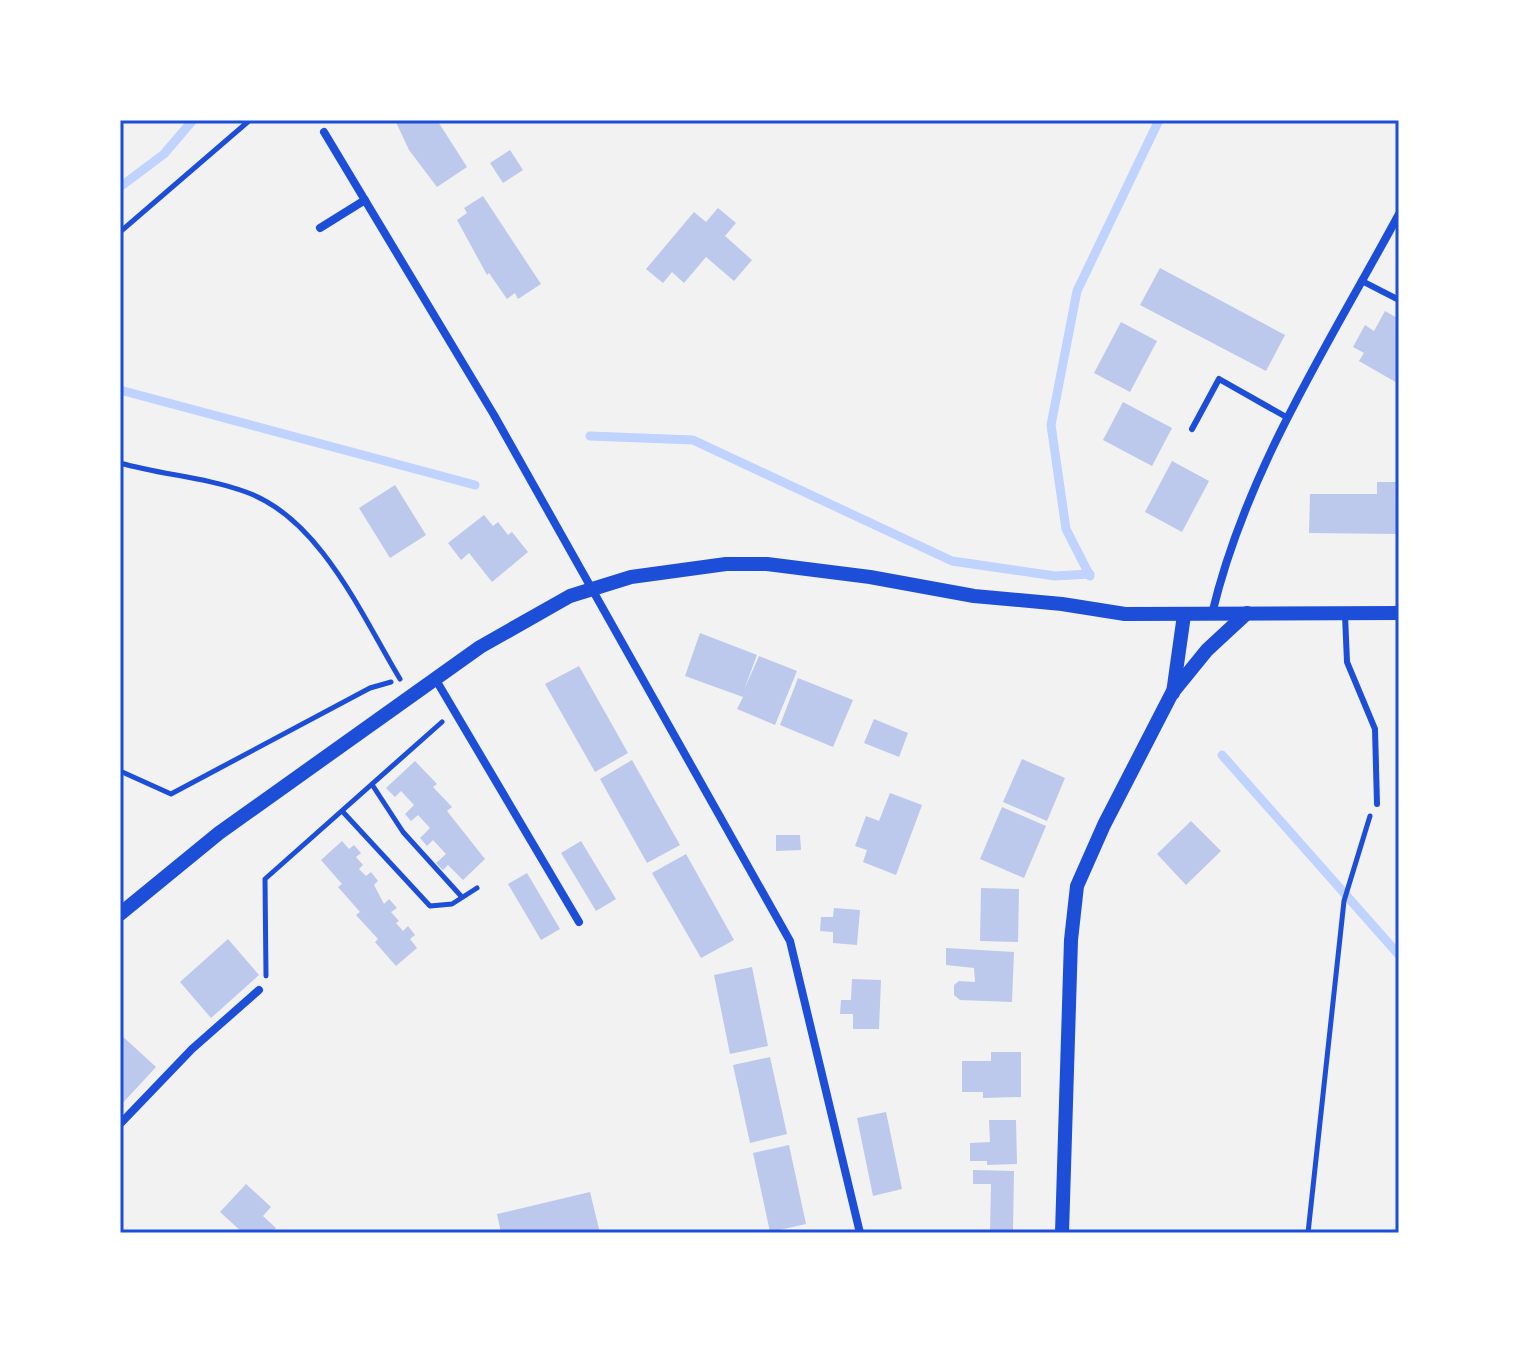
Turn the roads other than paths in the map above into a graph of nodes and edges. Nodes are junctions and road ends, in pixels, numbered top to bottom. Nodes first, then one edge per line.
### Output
1 (324, 132) dead end
2 (365, 200) junction
3 (1399, 214) edge
4 (320, 228) dead end
5 (1362, 281) junction
6 (1399, 300) edge
7 (1288, 418) junction
8 (1192, 429) dead end
9 (592, 589) junction
10 (1247, 613) junction
11 (1399, 613) edge
12 (1212, 614) junction
13 (1184, 615) junction
14 (1345, 615) junction
15 (436, 680) junction
16 (1172, 693) junction
17 (1377, 804) road end
18 (120, 914) edge
19 (579, 922) dead end
20 (259, 990) road end
21 (120, 1124) edge
22 (860, 1233) edge
23 (1062, 1233) edge

1 - 2 street
2 - 4 street
2 - 9 street
3 - 5 street
5 - 6 lane
5 - 7 street
7 - 8 lane
7 - 12 street
9 - 13 street
9 - 15 street
9 - 22 street
10 - 12 street
10 - 14 street
10 - 16 street
11 - 14 street
12 - 13 street
13 - 16 street
14 - 17 lane
15 - 18 street
15 - 19 street
16 - 23 street
20 - 21 street

